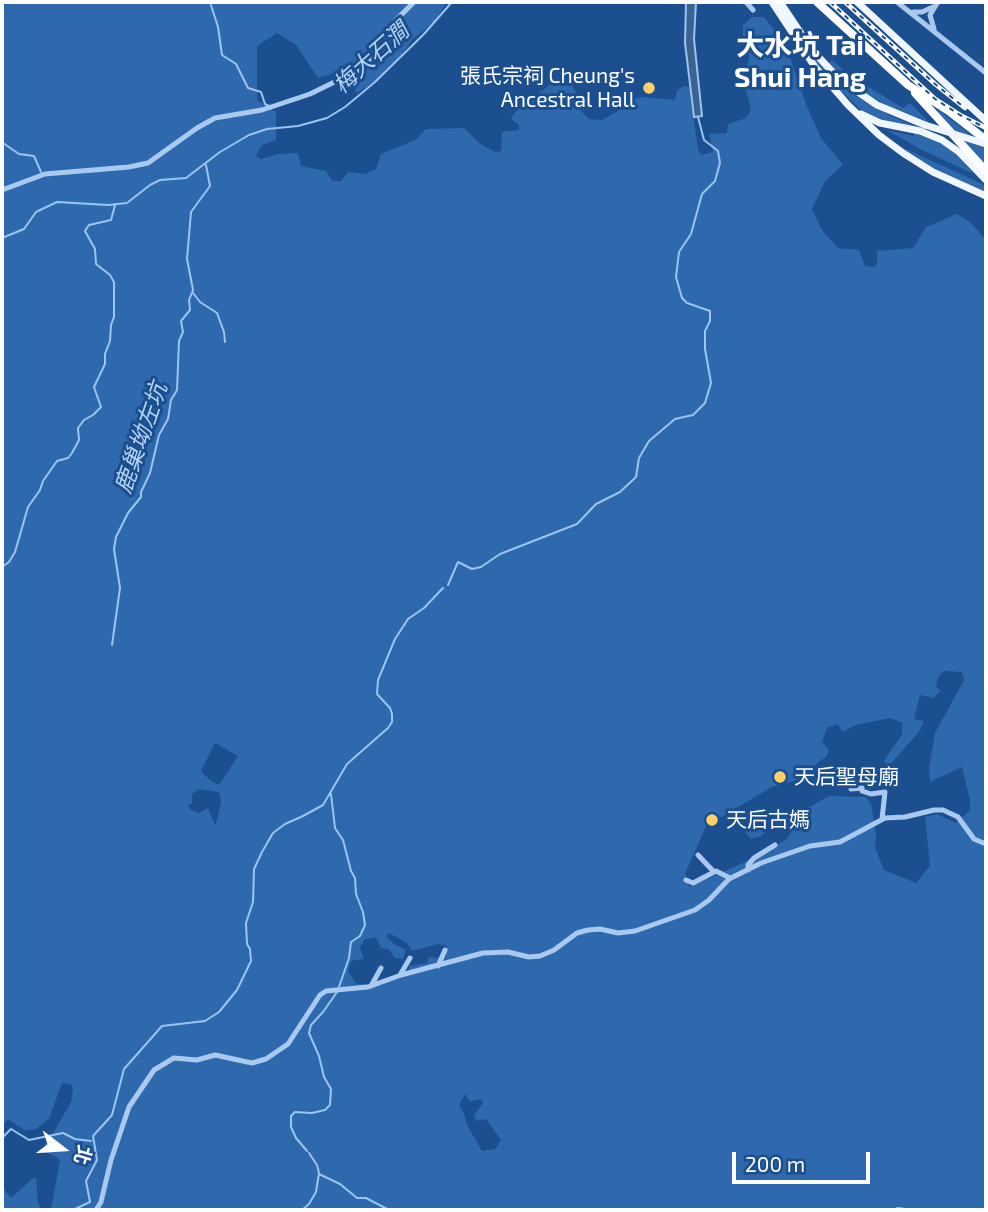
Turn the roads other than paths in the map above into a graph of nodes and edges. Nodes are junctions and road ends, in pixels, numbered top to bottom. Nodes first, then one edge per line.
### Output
1 (414, 2) edge
2 (746, 2) edge
3 (772, 2) edge
4 (780, 2) edge
5 (817, 2) edge
6 (857, 2) edge
7 (897, 2) edge
8 (936, 4) edge
9 (753, 9) dead end
10 (909, 10) junction
11 (935, 32) junction
12 (798, 36) junction
13 (986, 73) edge
14 (908, 85) junction
15 (968, 102) junction
16 (851, 108) junction
17 (986, 113) edge
18 (986, 121) edge
19 (957, 140) junction
20 (986, 142) edge
21 (970, 162) junction
22 (986, 171) edge
23 (986, 180) edge
24 (2, 190) edge
25 (986, 196) edge
26 (851, 789) dead end
27 (882, 819) junction
28 (986, 844) edge
29 (775, 845) dead end
30 (698, 855) dead end
31 (748, 870) junction
32 (714, 872) junction
33 (730, 878) junction
34 (686, 880) dead end
35 (446, 950) dead end
36 (410, 958) dead end
37 (438, 966) junction
38 (381, 968) dead end
39 (400, 975) junction
40 (371, 986) junction
41 (96, 1210) edge

1 - 24 street
2 - 9 street
3 - 12 main road
4 - 12 main road
5 - 14 highway
6 - 15 main road
7 - 10 street
8 - 10 street
8 - 11 street
10 - 11 street
11 - 13 street
12 - 16 main road
12 - 20 main road, bridge
14 - 19 highway
14 - 20 highway
15 - 17 main road
15 - 18 main road
16 - 21 main road
16 - 25 main road
19 - 21 highway
19 - 22 highway
21 - 23 main road
26 - 27 street
27 - 28 street
27 - 31 street
29 - 31 street
30 - 32 street
31 - 33 street
32 - 33 street
32 - 34 street
33 - 37 street
35 - 37 street
36 - 39 street
37 - 39 street
38 - 40 street
39 - 40 street
40 - 41 street

